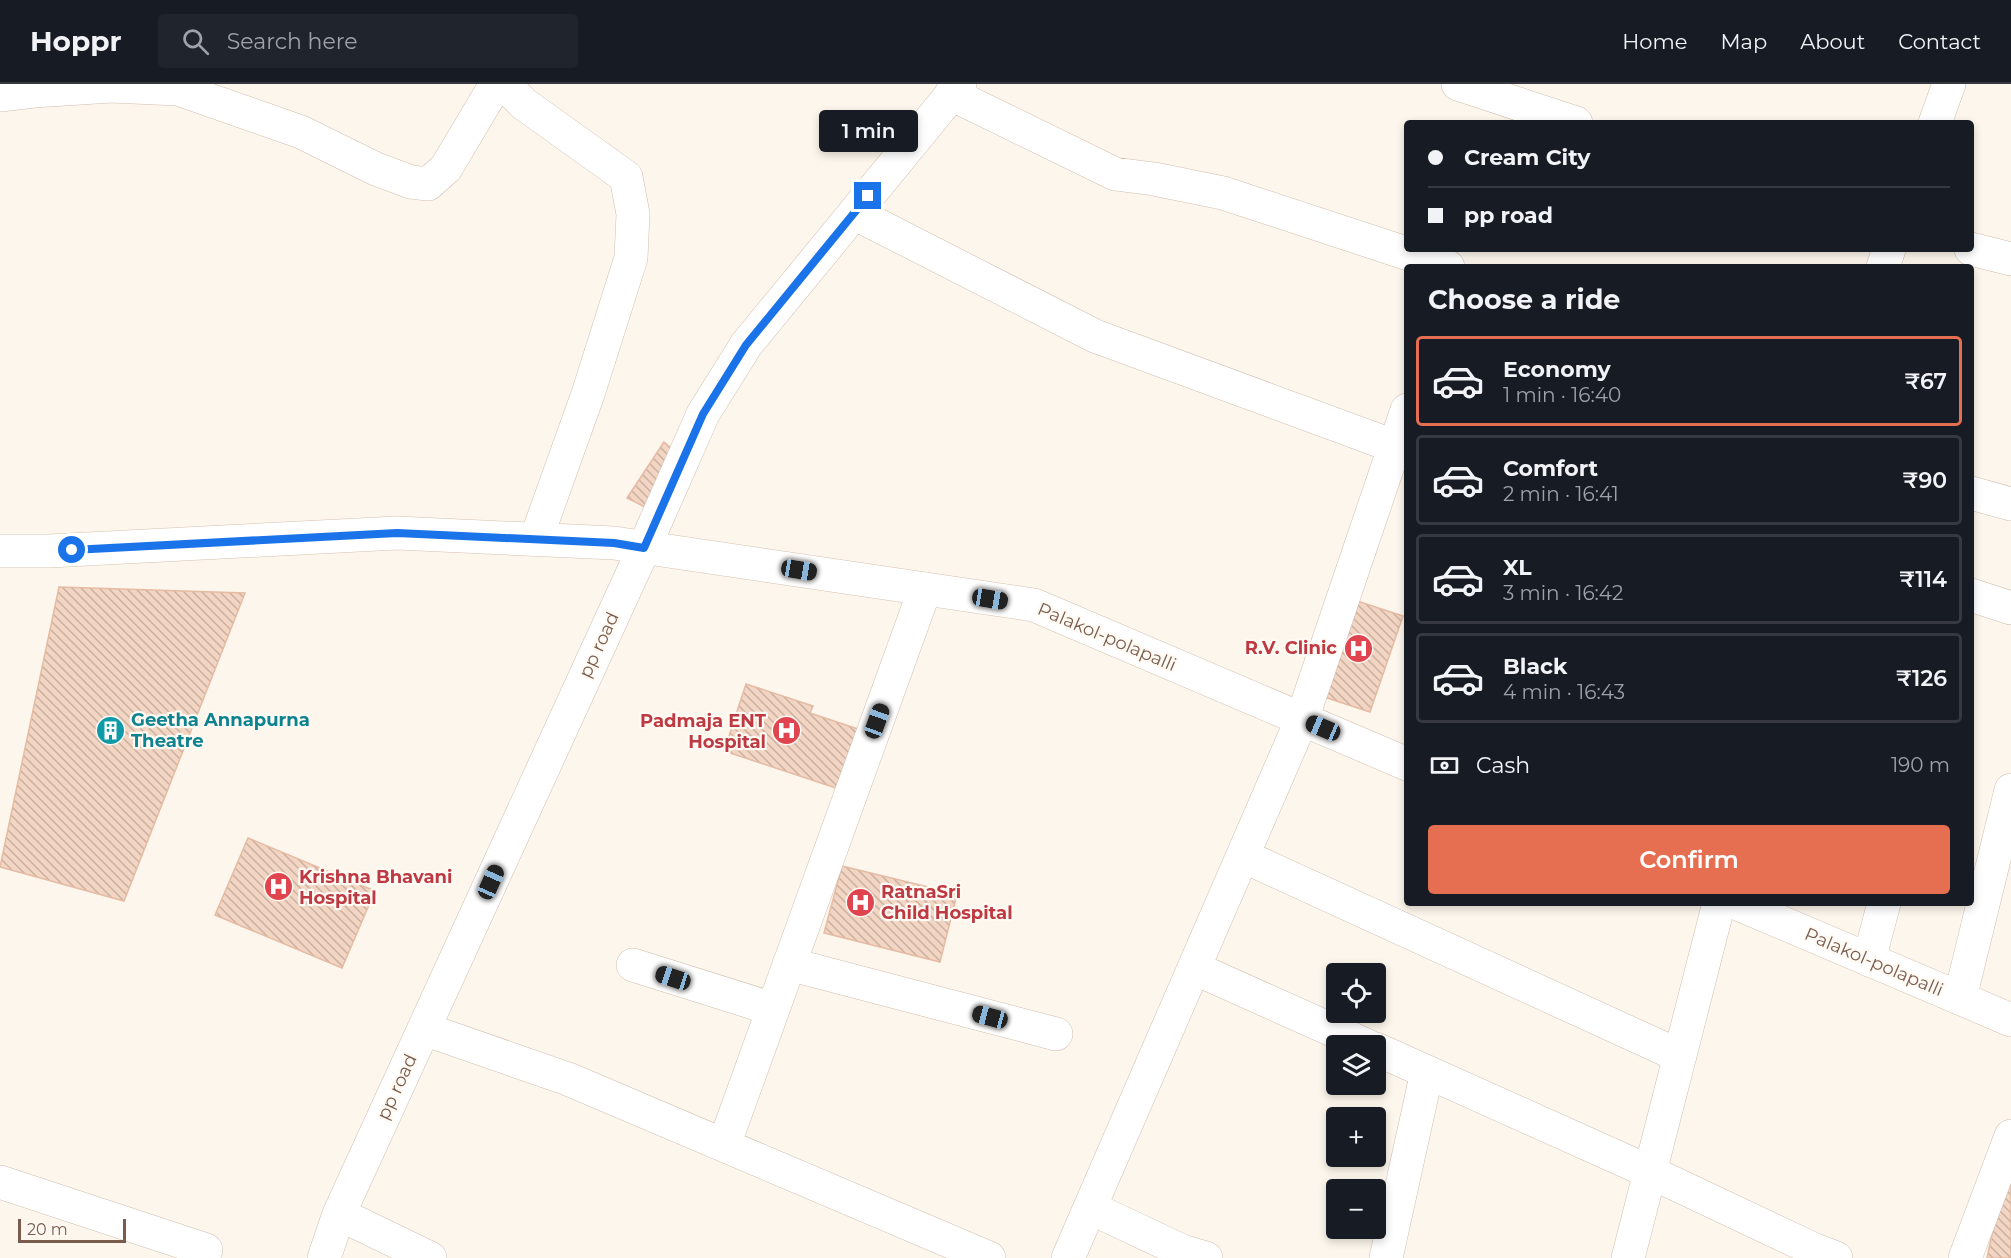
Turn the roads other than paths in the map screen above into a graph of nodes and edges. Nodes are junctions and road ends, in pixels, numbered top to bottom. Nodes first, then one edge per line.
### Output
1 (496, 84) edge
2 (504, 84) edge
3 (1458, 84) edge
4 (1949, 84) edge
5 (956, 89) edge
6 (0, 95) edge
7 (1502, 102) edge
8 (1565, 120) edge
9 (1936, 120) edge
10 (854, 213) junction
11 (1974, 250) edge
12 (2011, 259) edge
13 (1439, 264) edge
14 (1404, 429) edge
15 (1401, 448) edge
16 (1974, 494) edge
17 (2011, 504) edge
18 (536, 539) junction
19 (644, 548) junction
20 (0, 551) edge
21 (925, 589) junction
22 (1974, 596) edge
23 (2011, 608) edge
24 (1302, 719) junction
25 (1404, 763) edge
26 (2011, 790) edge
27 (1243, 856) junction
28 (1718, 906) edge
29 (1743, 906) edge
30 (1883, 906) edge
31 (1869, 960) junction
32 (789, 964) junction
33 (633, 965) dead end
34 (1194, 968) junction
35 (1960, 998) junction
36 (773, 1009) junction
37 (2011, 1020) edge
38 (424, 1029) junction
39 (1056, 1034) dead end
40 (1343, 1035) edge
41 (1386, 1054) edge
42 (1680, 1056) junction
43 (1427, 1072) junction
44 (2011, 1136) edge
45 (724, 1145) junction
46 (1650, 1172) junction
47 (0, 1182) edge
48 (1091, 1208) junction
49 (339, 1214) junction
50 (203, 1258) edge
51 (324, 1258) edge
52 (430, 1258) edge
53 (989, 1258) edge
54 (1068, 1258) edge
55 (1206, 1258) edge
56 (1386, 1258) edge
57 (1628, 1258) edge
58 (1836, 1258) edge
59 (1965, 1258) edge

1 - 6 street
2 - 18 street
3 - 7 street
4 - 9 street
5 - 10 street, pp road
5 - 13 street
7 - 8 street
10 - 15 street
10 - 19 street, pp road
11 - 12 street
14 - 15 street
15 - 24 street
16 - 17 street
18 - 19 street, Palakol-polapalli
18 - 20 street, Palakol-polapalli
19 - 21 street, Palakol-polapalli
19 - 38 street, pp road
21 - 24 street, Palakol-polapalli
21 - 32 street
22 - 23 street
24 - 25 street, Palakol-polapalli
24 - 27 street
26 - 35 street
27 - 34 street
27 - 42 street
28 - 42 street
29 - 31 street, Palakol-polapalli
30 - 31 street
31 - 35 street, Palakol-polapalli
32 - 36 street
32 - 39 street
33 - 36 street
34 - 40 street
34 - 48 street
35 - 37 street, Palakol-polapalli
36 - 45 street
38 - 45 street
38 - 49 street, pp road
41 - 43 street
42 - 46 street
43 - 46 street
43 - 56 street
44 - 59 street
45 - 53 street
46 - 57 street
46 - 58 street
47 - 50 street
48 - 54 street
48 - 55 street
49 - 51 street, pp road
49 - 52 street

